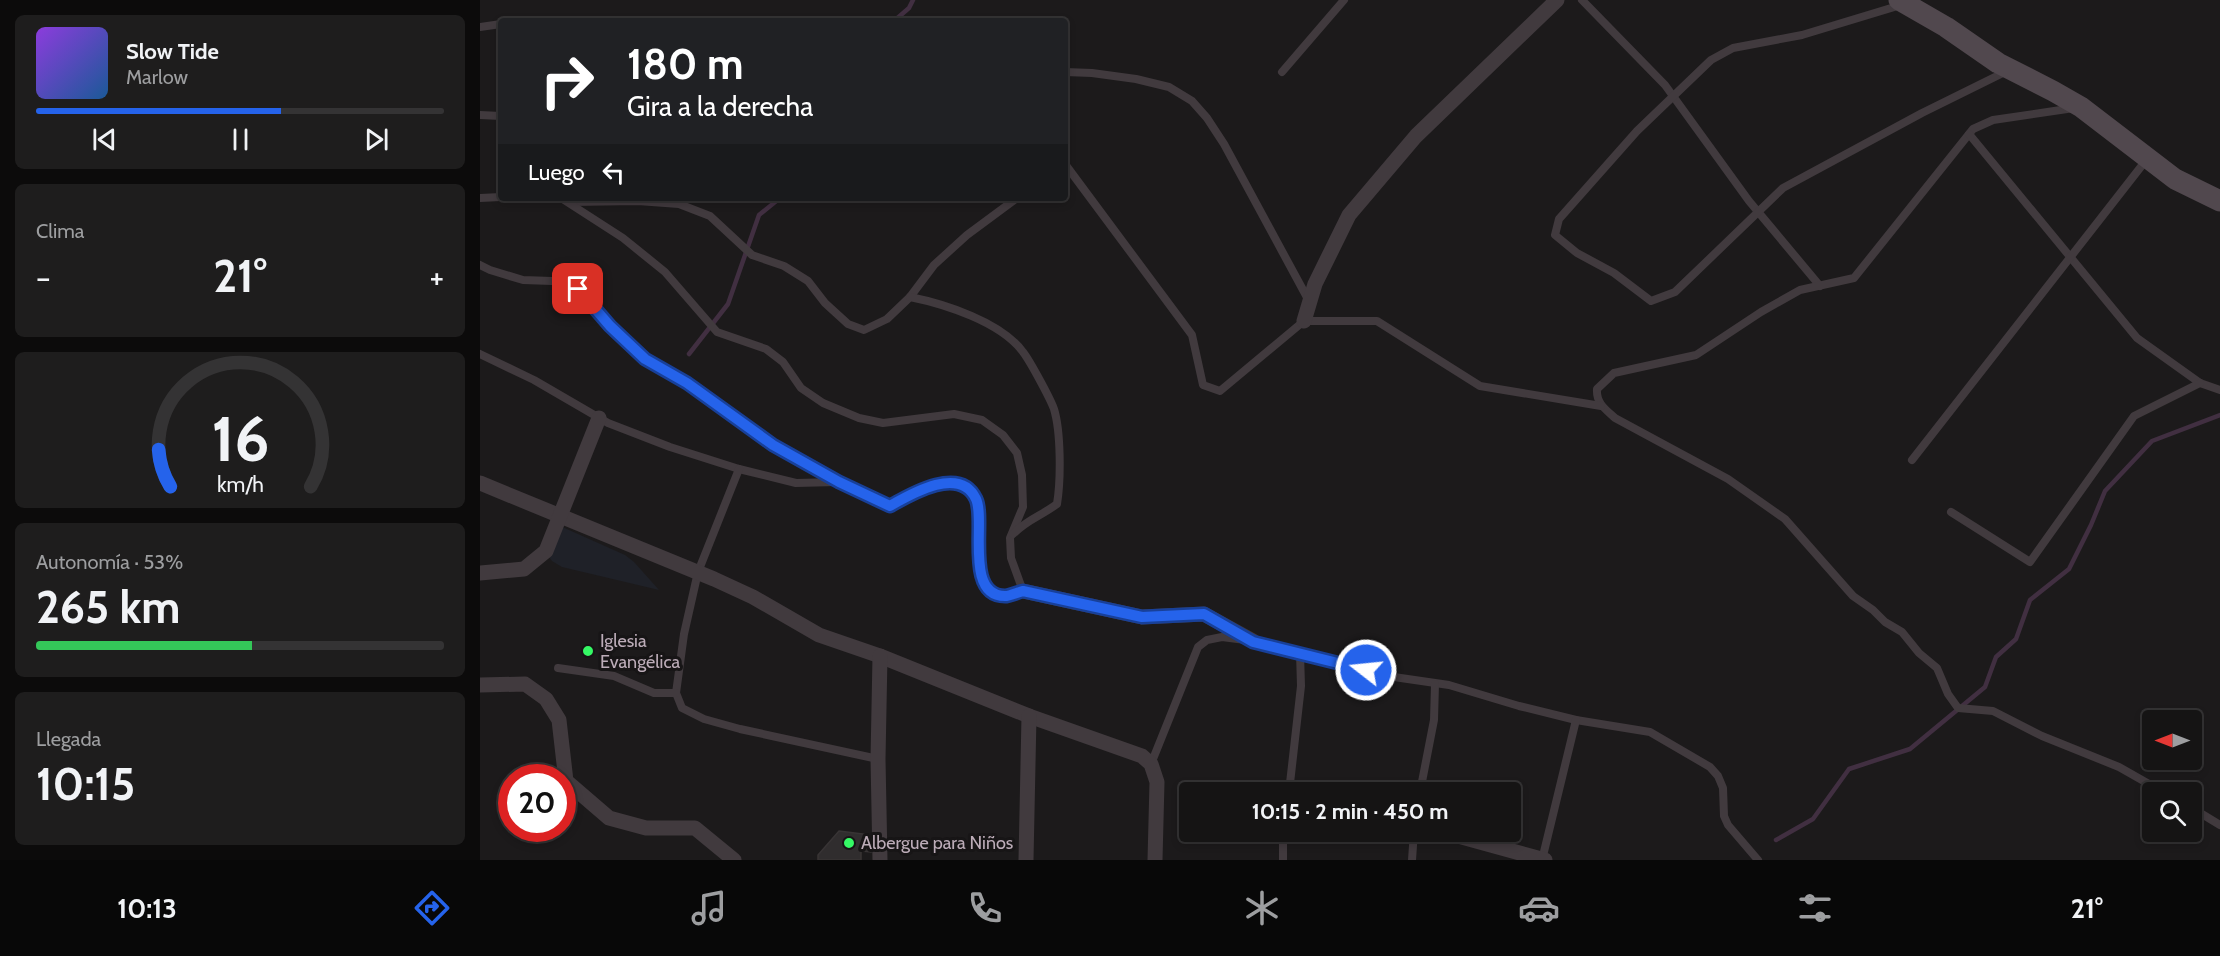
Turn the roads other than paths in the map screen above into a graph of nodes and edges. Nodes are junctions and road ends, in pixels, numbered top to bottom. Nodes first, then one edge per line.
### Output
1 (1344, 0) edge
2 (1557, 0) edge
3 (1582, 0) edge
4 (1902, 2) edge
5 (498, 24) edge
6 (480, 27) edge
7 (2011, 69) junction
8 (1068, 72) edge
9 (1282, 72) dead end
10 (1673, 96) junction
11 (2081, 107) junction
12 (480, 115) edge
13 (498, 116) edge
14 (1969, 134) junction
15 (2148, 158) junction
16 (1068, 168) edge
17 (498, 196) edge
18 (480, 198) edge
19 (566, 201) edge
20 (638, 201) edge
21 (1013, 201) edge
22 (2220, 201) edge
23 (1758, 211) junction
24 (2070, 257) junction
25 (480, 265) edge
26 (1820, 286) junction
27 (910, 297) junction
28 (1309, 301) junction
29 (1304, 321) junction
30 (480, 354) edge
31 (2200, 383) junction
32 (2220, 390) edge
33 (1601, 406) junction
34 (599, 418) junction
35 (1912, 459) dead end
36 (739, 469) junction
37 (839, 482) junction
38 (480, 483) edge
39 (1951, 512) dead end
40 (560, 517) junction
41 (1010, 538) junction
42 (698, 572) junction
43 (480, 573) edge
44 (1023, 591) junction
45 (1253, 642) junction
46 (1300, 653) junction
47 (880, 656) junction
48 (558, 668) dead end
49 (1435, 684) junction
50 (480, 685) edge
51 (676, 693) junction
52 (1029, 716) junction
53 (1576, 720) junction
54 (878, 759) junction
55 (1151, 764) junction
56 (1290, 782) edge
57 (1422, 782) edge
58 (2146, 782) edge
59 (2202, 814) edge
60 (2220, 825) edge
61 (1283, 842) edge
62 (1413, 842) edge
63 (1479, 842) edge
64 (734, 860) edge
65 (880, 860) edge
66 (1026, 860) edge
67 (1155, 860) edge
68 (1283, 860) edge
69 (1412, 860) edge
70 (1543, 860) edge
71 (1758, 860) edge

1 - 9 lane
2 - 28 street
3 - 10 lane
4 - 7 street
4 - 10 lane
5 - 6 lane
7 - 11 street
7 - 23 lane
8 - 28 lane
10 - 23 lane
10 - 23 lane
11 - 14 lane
11 - 15 street
12 - 13 lane
14 - 24 lane
14 - 26 lane
15 - 22 street
15 - 24 lane
16 - 29 lane
17 - 18 lane
19 - 41 lane
20 - 27 lane
21 - 27 lane
23 - 26 lane
24 - 31 lane
24 - 35 lane
25 - 37 lane
26 - 33 lane
27 - 41 lane
28 - 29 street
29 - 33 lane
30 - 34 lane
31 - 32 lane
31 - 39 lane
33 - 58 lane
34 - 36 lane
34 - 40 street
36 - 37 lane
36 - 42 lane
37 - 44 lane
38 - 40 street
40 - 42 street
40 - 43 street
41 - 44 lane
42 - 47 street
42 - 51 lane
44 - 45 street
45 - 46 lane
45 - 55 lane
46 - 49 lane
46 - 56 lane
47 - 52 street
47 - 54 street
48 - 51 lane
49 - 53 lane
49 - 57 lane
50 - 64 street
51 - 54 lane
52 - 55 street
52 - 66 street
53 - 70 lane
53 - 71 lane
54 - 65 street
55 - 67 street
59 - 60 lane
61 - 68 lane
62 - 69 lane
63 - 70 street

